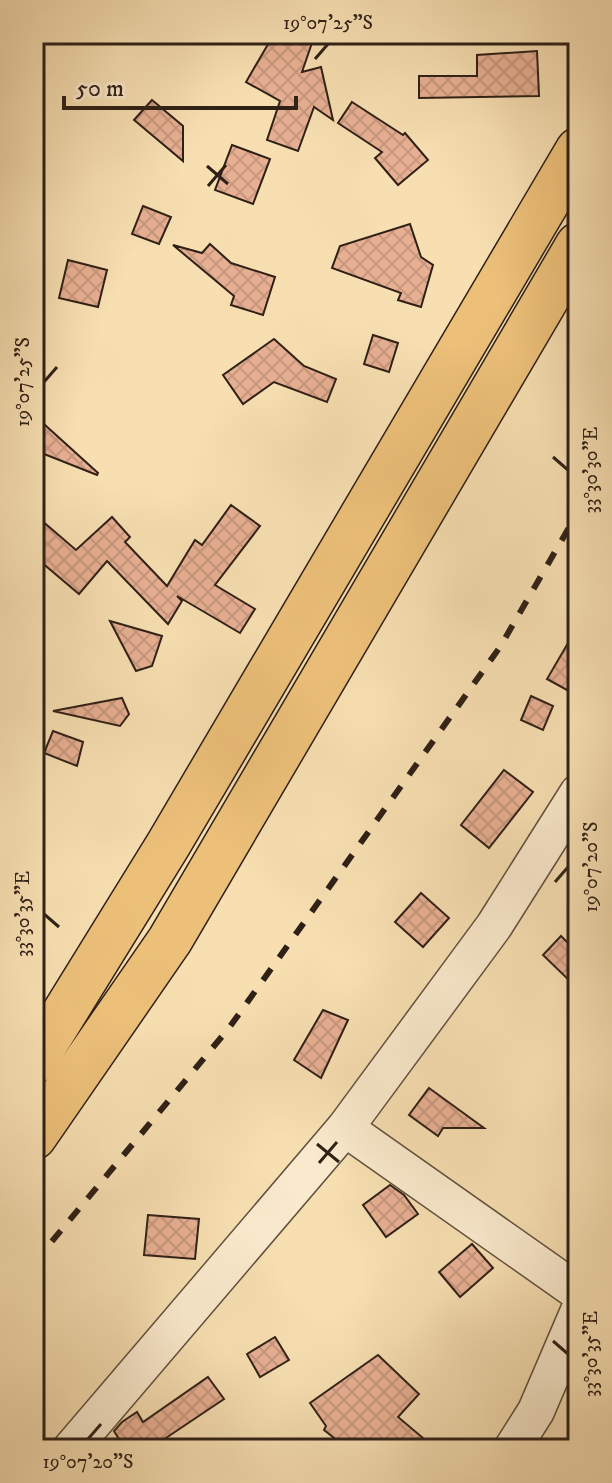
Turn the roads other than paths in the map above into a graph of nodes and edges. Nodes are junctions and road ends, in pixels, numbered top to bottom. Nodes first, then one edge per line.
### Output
1 (578, 150) edge
2 (578, 245) edge
3 (578, 793) edge
4 (34, 1062) edge
5 (345, 1128) junction
6 (34, 1137) edge
7 (578, 1292) edge
8 (578, 1313) edge
9 (85, 1443) edge
10 (512, 1449) edge

1 - 4 highway
2 - 6 highway
3 - 5 street
5 - 7 street
5 - 9 street
8 - 10 street

